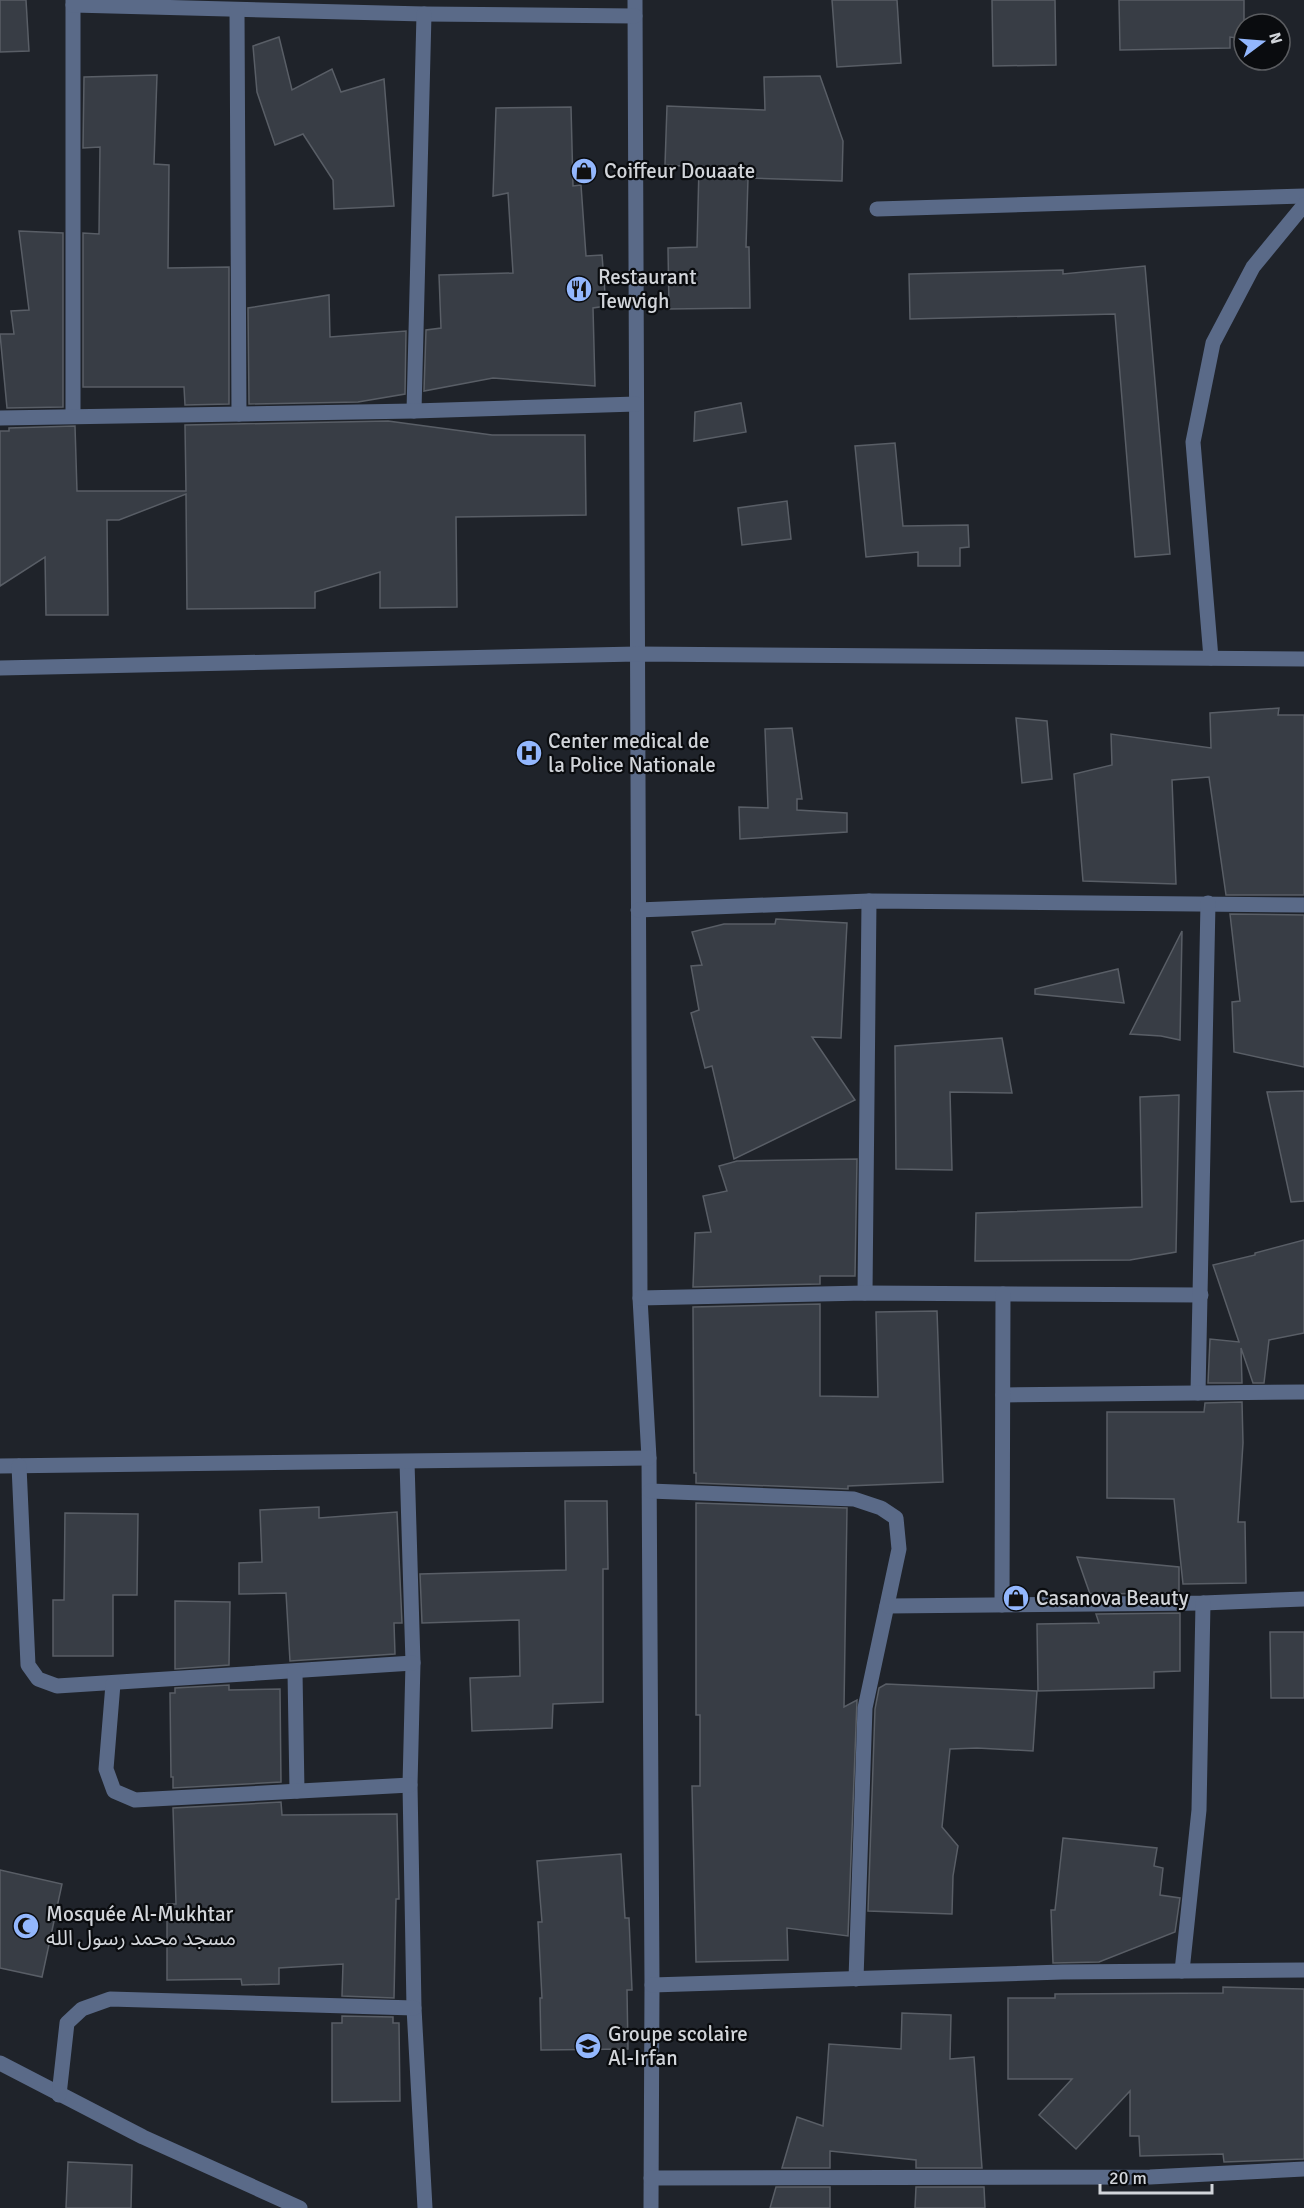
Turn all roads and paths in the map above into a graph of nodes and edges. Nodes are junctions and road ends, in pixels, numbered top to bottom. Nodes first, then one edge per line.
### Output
1 (635, 0) edge
2 (73, 3) edge
3 (237, 9) junction
4 (424, 14) junction
5 (635, 16) junction
6 (1304, 196) edge
7 (1304, 206) edge
8 (877, 209) dead end
9 (636, 404) junction
10 (414, 411) junction
11 (240, 414) junction
12 (73, 417) junction
13 (0, 418) edge
14 (637, 654) junction
15 (1211, 658) junction
16 (1304, 659) edge
17 (0, 668) edge
18 (869, 901) junction
19 (1208, 903) junction
20 (1304, 905) edge
21 (638, 910) junction
22 (865, 1293) junction
23 (1003, 1294) junction
24 (1201, 1295) junction
25 (640, 1298) junction
26 (1304, 1392) edge
27 (1198, 1393) junction
28 (1003, 1395) junction
29 (650, 1458) junction
30 (407, 1462) junction
31 (0, 1466) edge
32 (19, 1466) junction
33 (650, 1491) junction
34 (1304, 1599) edge
35 (1203, 1603) junction
36 (1002, 1605) junction
37 (887, 1606) junction
38 (413, 1663) junction
39 (295, 1672) junction
40 (113, 1684) junction
41 (410, 1785) junction
42 (297, 1791) junction
43 (1304, 1970) edge
44 (1182, 1971) junction
45 (856, 1979) junction
46 (652, 1985) junction
47 (414, 2008) junction
48 (0, 2063) edge
49 (59, 2095) junction
50 (1304, 2169) edge
51 (651, 2178) junction
52 (296, 2206) edge
53 (273, 2208) edge
54 (425, 2208) edge
55 (651, 2208) edge

1 - 5 street
2 - 3 street
2 - 12 street
3 - 4 street
3 - 11 street
4 - 5 street
4 - 10 street
5 - 9 street
6 - 8 street
7 - 15 street
9 - 10 street
9 - 14 street
10 - 11 street
11 - 12 street
12 - 13 street
14 - 15 street
14 - 17 street
14 - 21 street
15 - 16 street
18 - 19 street
18 - 21 street
18 - 22 street
19 - 20 street
19 - 24 street
21 - 25 street
22 - 23 street
22 - 25 street
23 - 24 street
23 - 28 street
24 - 27 street
25 - 29 street
26 - 27 street
27 - 28 street
28 - 36 street
29 - 30 street
29 - 33 street
30 - 32 street
30 - 38 street
31 - 32 street
32 - 40 street
33 - 37 street
33 - 46 street
34 - 35 street
35 - 36 street
35 - 44 street
36 - 37 street
37 - 45 street
38 - 39 street
38 - 41 street
39 - 40 street
39 - 42 street
40 - 42 street
41 - 42 street
41 - 47 street
43 - 44 street
44 - 45 street
45 - 46 street
46 - 51 street
47 - 49 street
47 - 54 street
48 - 49 street
49 - 52 street
50 - 51 street
51 - 55 street
52 - 53 street

